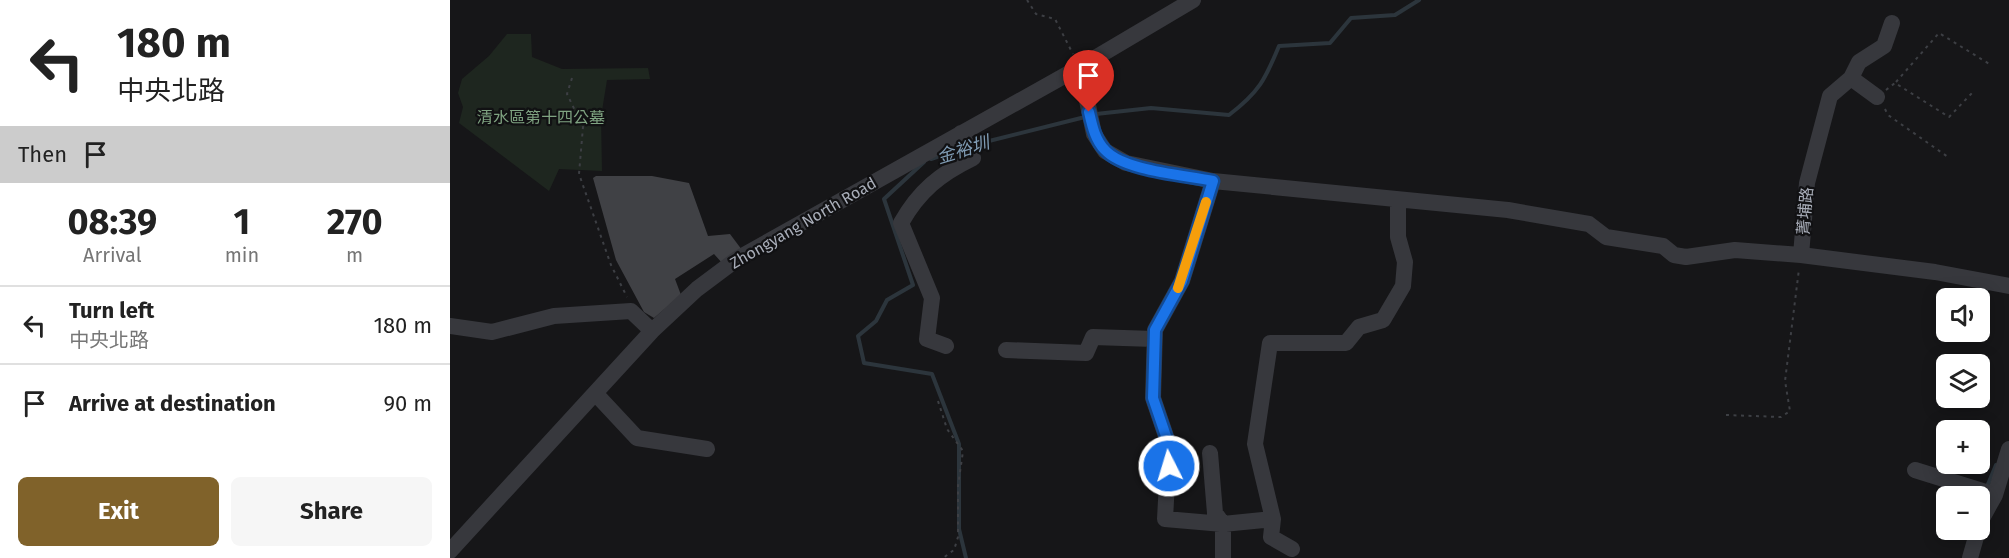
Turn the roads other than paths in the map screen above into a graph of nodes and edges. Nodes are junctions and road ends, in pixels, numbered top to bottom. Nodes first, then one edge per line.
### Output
1 (1193, 0) edge
2 (1892, 23) dead end
3 (1080, 67) junction
4 (1851, 78) junction
5 (1876, 97) road end
6 (961, 133) junction
7 (1213, 181) junction
8 (1398, 201) junction
9 (1801, 255) junction
10 (2009, 286) edge
11 (450, 326) edge
12 (652, 331) junction
13 (1154, 339) junction
14 (946, 346) dead end
15 (1006, 350) dead end
16 (596, 393) junction
17 (706, 449) dead end
18 (2009, 450) edge
19 (1210, 453) dead end
20 (1915, 470) dead end
21 (1995, 495) junction
22 (1990, 504) edge
23 (1273, 519) junction
24 (1223, 524) junction
25 (1975, 540) edge
26 (1292, 549) dead end
27 (450, 551) edge
28 (1223, 558) edge
29 (1970, 558) edge

1 - 3 street, Zhongyang North Road
2 - 4 street, 菁埔路
3 - 6 street, Zhongyang North Road
3 - 7 street
4 - 5 street
4 - 9 street, 菁埔路
6 - 12 street, Zhongyang North Road
6 - 14 street
7 - 8 street
7 - 13 street
8 - 9 street
8 - 23 street
9 - 10 street, 菁埔路
11 - 12 street
12 - 16 street, Zhongyang North Road
13 - 15 street
13 - 24 street
16 - 17 street
16 - 27 street, Zhongyang North Road
18 - 21 street
19 - 24 street
20 - 21 street
21 - 22 street
23 - 24 street
23 - 26 street
24 - 28 street
25 - 29 street

